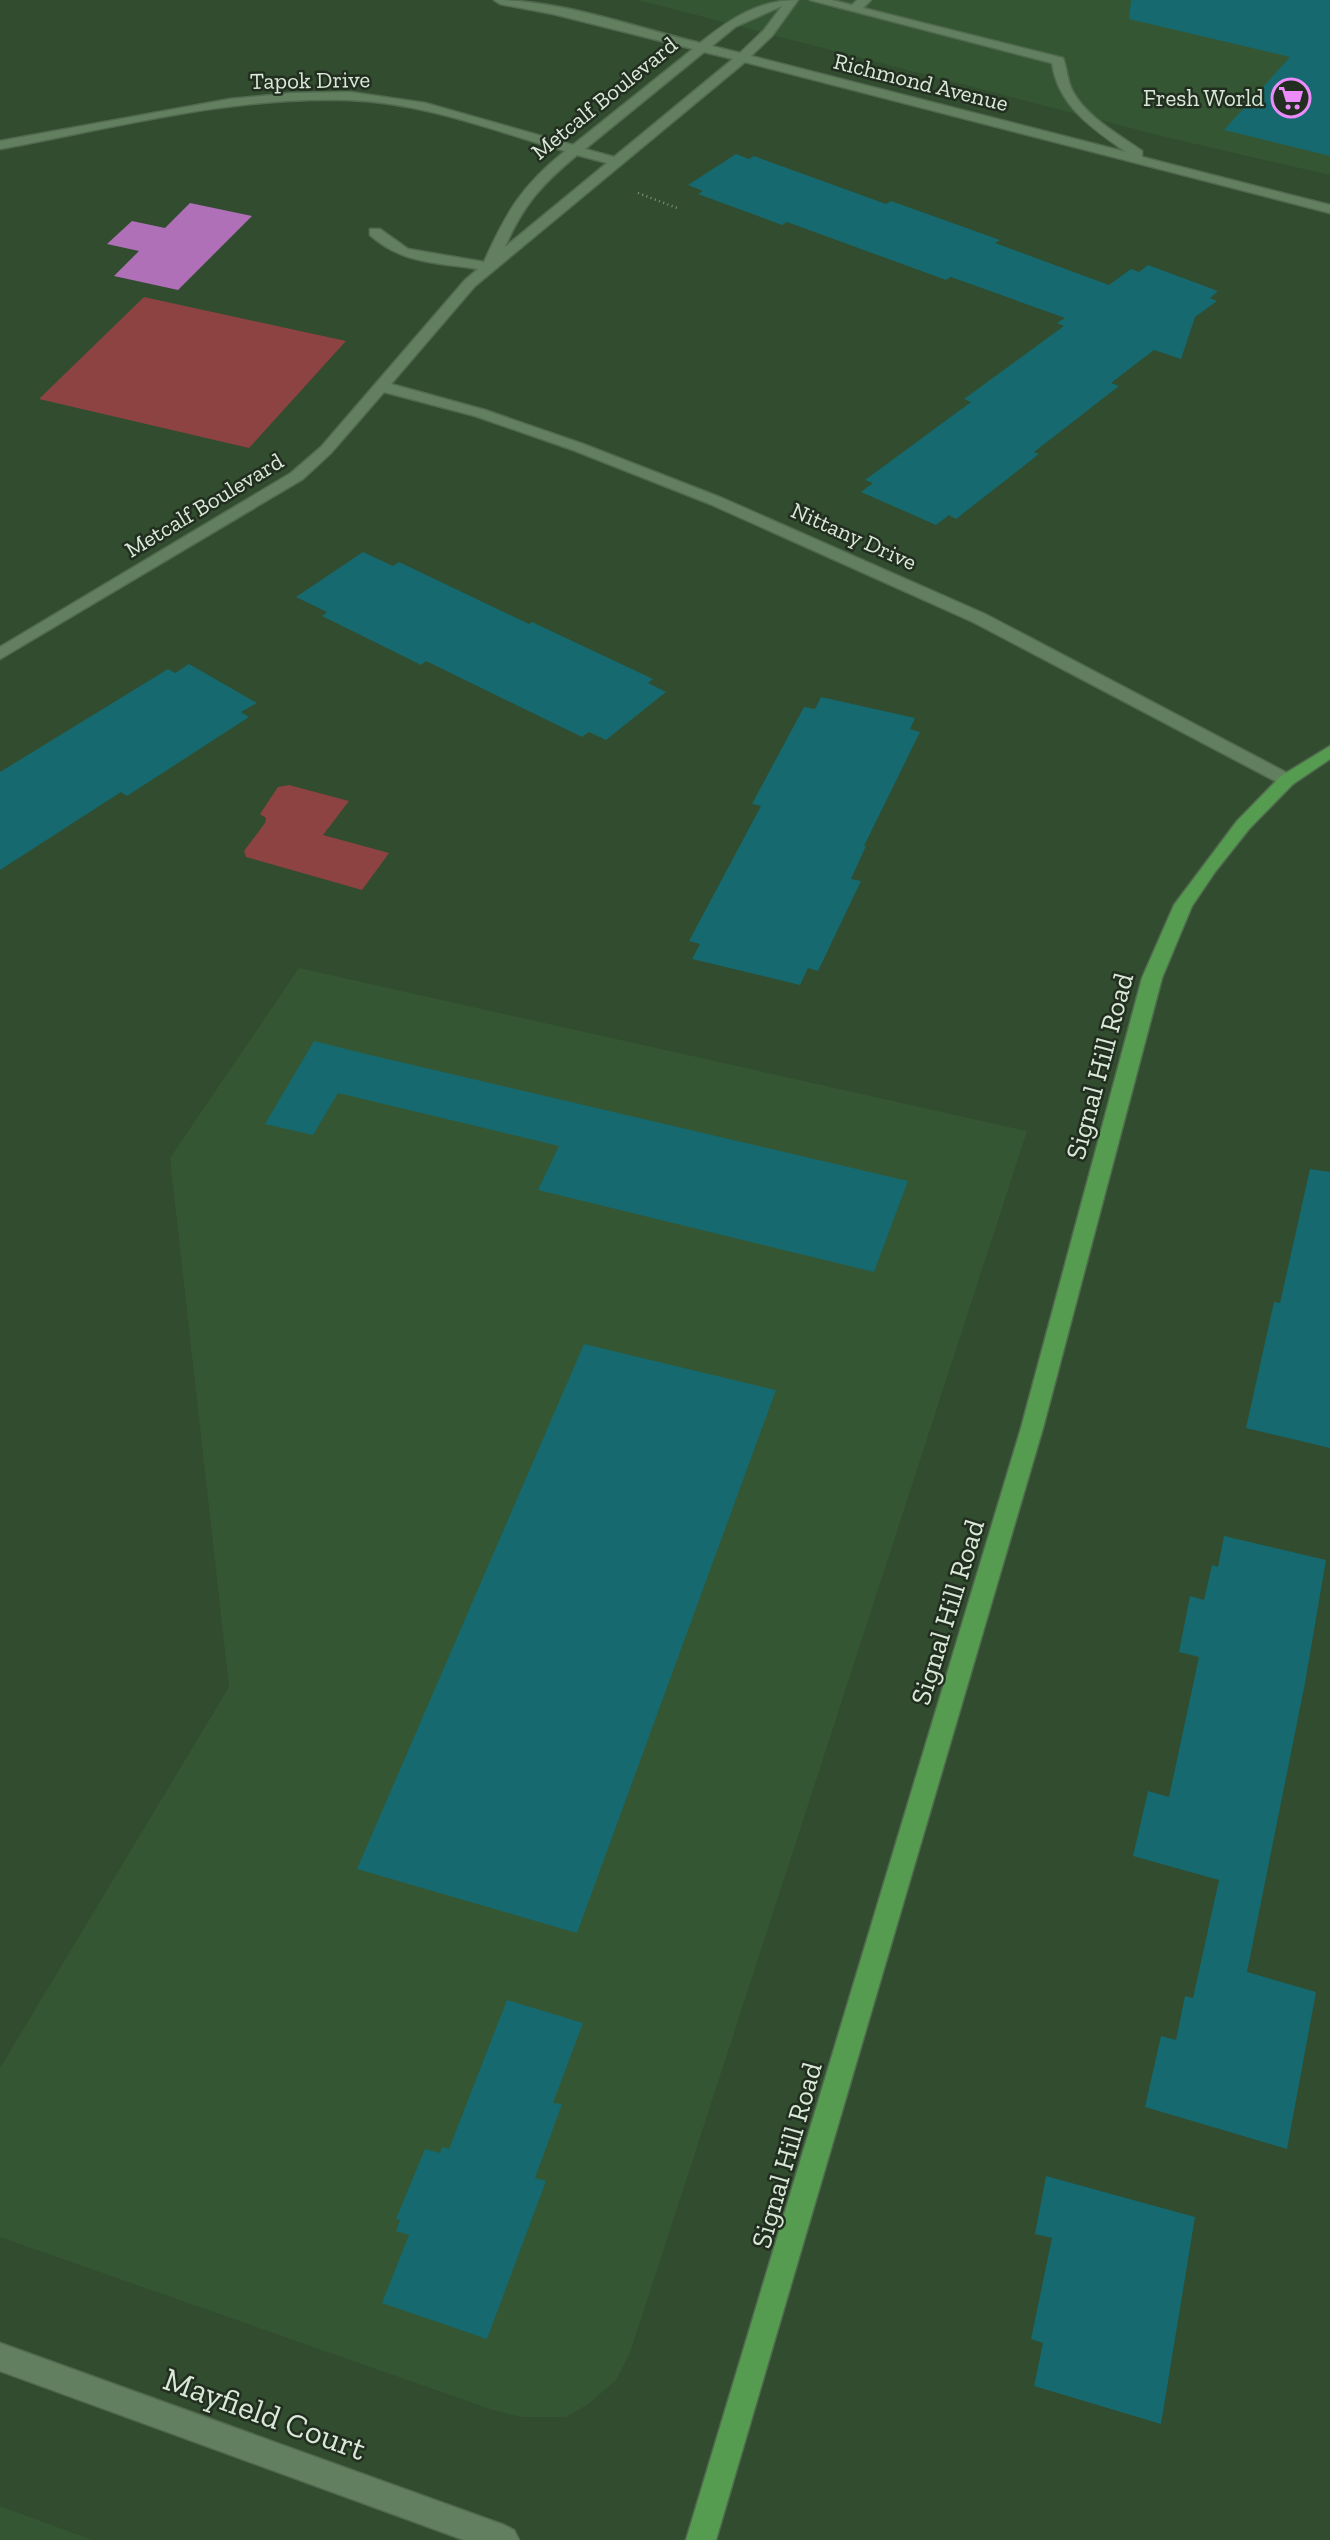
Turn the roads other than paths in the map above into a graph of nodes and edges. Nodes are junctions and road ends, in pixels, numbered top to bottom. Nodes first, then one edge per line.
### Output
1 (500, 0) edge
2 (784, 0) edge
3 (792, 0) edge
4 (816, 0) edge
5 (865, 0) edge
6 (854, 9) junction
7 (701, 47) junction
8 (742, 58) junction
9 (0, 145) edge
10 (573, 149) junction
11 (1144, 160) junction
12 (617, 162) junction
13 (1330, 209) edge
14 (375, 232) dead end
15 (489, 267) junction
16 (380, 386) junction
17 (0, 654) edge
18 (1330, 751) edge
19 (1287, 780) junction
20 (0, 2357) edge
21 (504, 2540) edge
22 (701, 2540) edge

1 - 7 street, Richmond Avenue
2 - 7 street, Metcalf Boulevard
3 - 8 street, Metcalf Boulevard
4 - 6 street
5 - 6 street
6 - 11 street
7 - 8 street, Richmond Avenue
7 - 10 street, Metcalf Boulevard
8 - 11 street, Richmond Avenue
8 - 12 street, Metcalf Boulevard
9 - 10 street, Tapok Drive
10 - 12 street, Tapok Drive
10 - 15 street, Metcalf Boulevard
11 - 13 street, Richmond Avenue
12 - 15 street, Metcalf Boulevard
14 - 15 street
15 - 16 street, Metcalf Boulevard
16 - 17 street, Metcalf Boulevard
16 - 19 street, Nittany Drive
18 - 19 main road, Signal Hill Road
19 - 22 main road, Signal Hill Road
20 - 21 street, Mayfield Court

